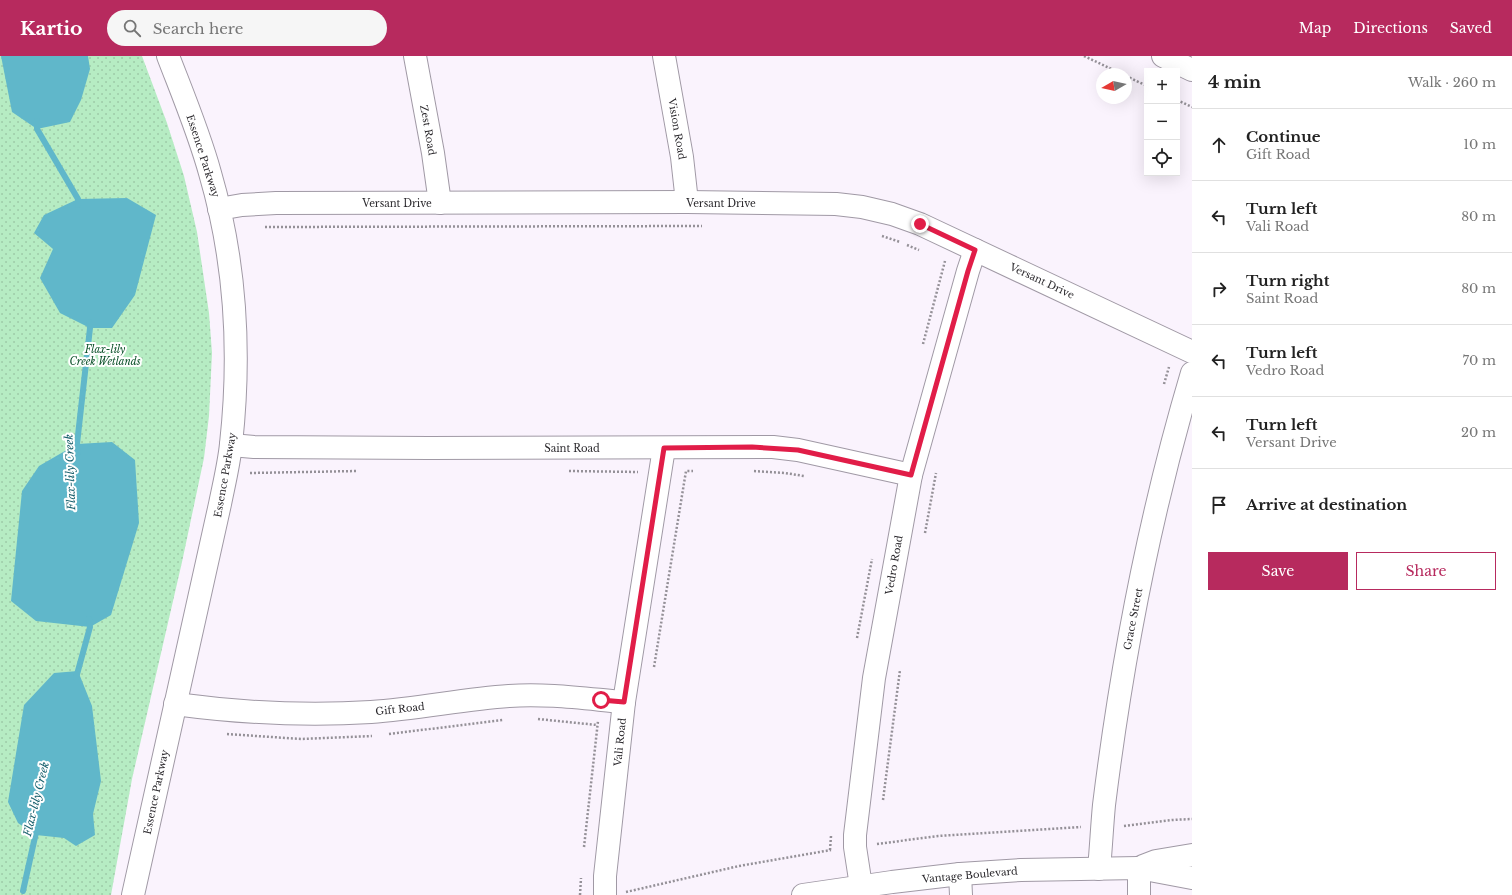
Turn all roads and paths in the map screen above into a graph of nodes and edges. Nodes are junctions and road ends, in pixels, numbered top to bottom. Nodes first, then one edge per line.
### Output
1 (168, 56) edge
2 (415, 56) edge
3 (664, 56) edge
4 (1084, 56) edge
5 (1163, 56) edge
6 (1109, 68) edge
7 (1192, 70) edge
8 (1132, 79) edge
9 (1144, 85) edge
10 (1180, 101) edge
11 (1192, 107) edge
12 (687, 202) junction
13 (440, 204) junction
14 (219, 209) junction
15 (710, 226) dead end
16 (263, 228) dead end
17 (881, 236) dead end
18 (920, 250) dead end
19 (975, 250) junction
20 (939, 258) dead end
21 (968, 271) junction
22 (1192, 352) edge
23 (1168, 367) dead end
24 (1191, 375) edge
25 (231, 445) junction
26 (664, 448) junction
27 (937, 469) dead end
28 (749, 470) dead end
29 (694, 471) dead end
30 (911, 475) junction
31 (807, 476) dead end
32 (924, 539) dead end
33 (654, 668) dead end
34 (900, 670) dead end
35 (624, 702) junction
36 (175, 704) junction
37 (883, 804) dead end
38 (1126, 818) dead end
39 (1192, 819) edge
40 (1125, 826) junction
41 (1103, 827) junction
42 (879, 836) dead end
43 (878, 844) junction
44 (855, 847) junction
45 (1192, 855) edge
46 (1139, 868) junction
47 (1099, 869) junction
48 (1192, 878) edge
49 (628, 884) dead end
50 (961, 885) edge
51 (861, 886) junction
52 (627, 892) junction
53 (613, 894) edge
54 (133, 895) edge
55 (803, 895) edge
56 (1139, 895) edge

1 - 14 street, Essence Parkway
2 - 13 street, Zest Road
3 - 12 street, Vision Road
4 - 6 path
5 - 7 street
8 - 9 path
10 - 11 path
12 - 13 street, Versant Drive
12 - 19 street, Versant Drive
13 - 14 street, Versant Drive
14 - 25 street, Essence Parkway
15 - 16 path
17 - 18 path
19 - 21 street, Vedro Road
19 - 22 street, Versant Drive
20 - 21 path
21 - 30 street, Vedro Road
23 - 24 path
24 - 41 street, Grace Street
25 - 26 street, Saint Road
25 - 36 street, Essence Parkway
26 - 30 street, Saint Road
26 - 35 street, Vali Road
27 - 32 path
28 - 31 path
29 - 33 path
30 - 44 street, Vedro Road
34 - 37 path
35 - 36 street, Gift Road
35 - 53 street, Vali Road
36 - 54 street, Essence Parkway
38 - 40 path
39 - 40 path
40 - 41 path
41 - 43 path
41 - 47 street, Grace Street
42 - 43 path
43 - 44 path
44 - 51 street, Vedro Road
44 - 52 path
45 - 46 street, Vantage Boulevard
46 - 47 street, Vantage Boulevard
46 - 48 street, Vantage Boulevard
46 - 56 street
47 - 50 street, Vantage Boulevard
49 - 52 path
50 - 51 street, Vantage Boulevard
51 - 55 street, Vantage Boulevard
52 - 53 path

